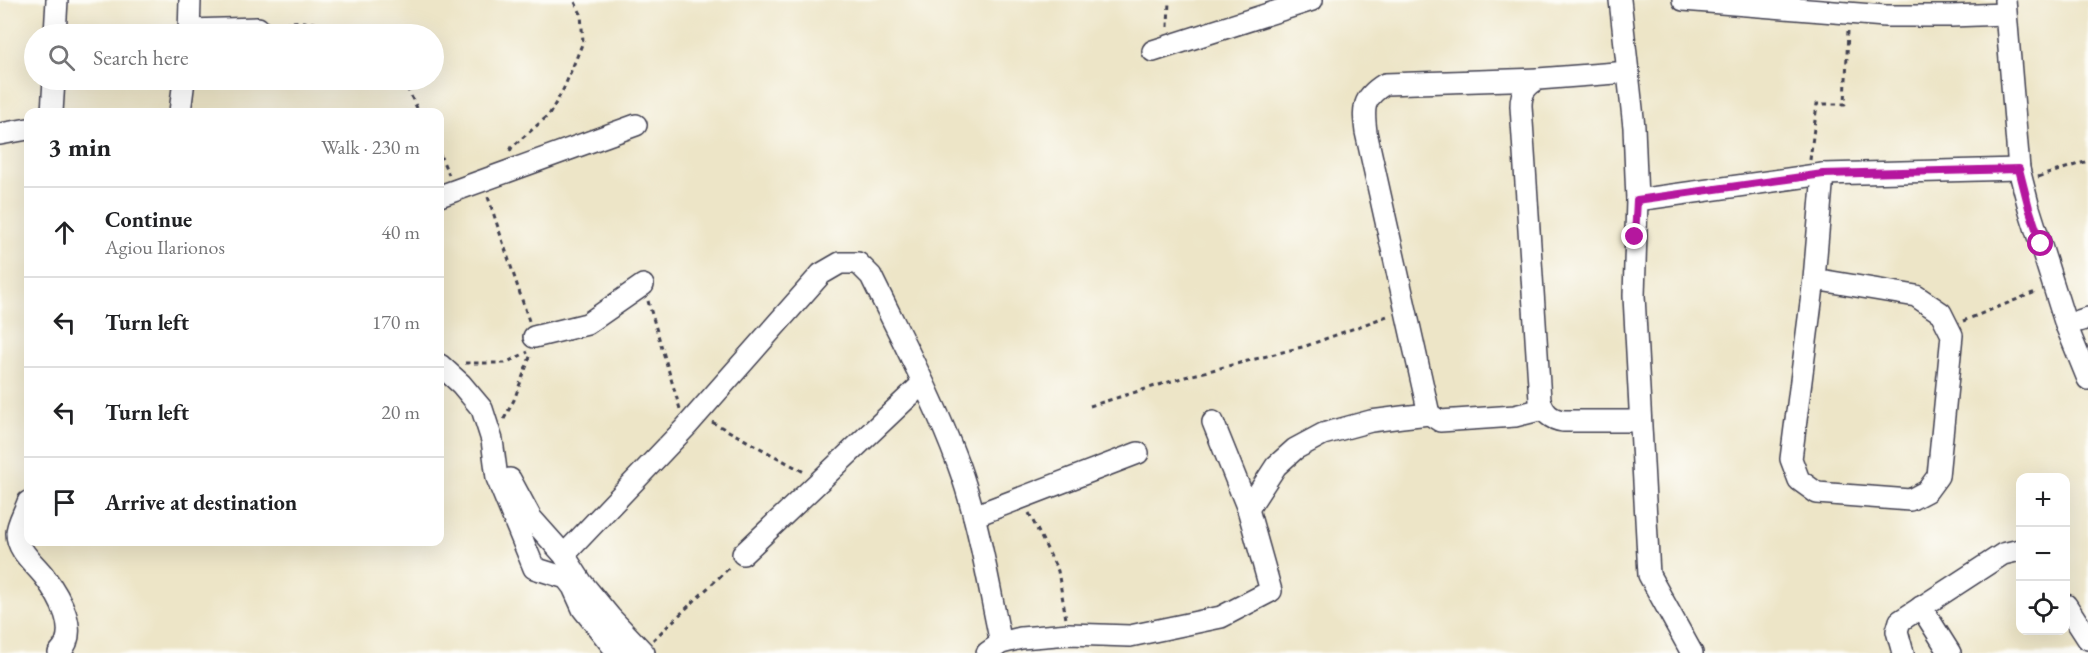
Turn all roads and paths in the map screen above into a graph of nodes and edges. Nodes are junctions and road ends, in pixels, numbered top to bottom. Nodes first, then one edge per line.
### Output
1 (57, 0) edge
2 (190, 0) edge
3 (574, 0) edge
4 (1169, 0) edge
5 (1312, 0) edge
6 (1620, 0) edge
7 (1683, 0) edge
8 (2005, 7) edge
9 (1849, 13) junction
10 (56, 24) edge
11 (189, 24) edge
12 (276, 24) edge
13 (323, 24) edge
14 (1160, 49) joint
15 (1629, 72) junction
16 (1538, 79) junction
17 (53, 90) edge
18 (183, 90) edge
19 (408, 90) edge
20 (52, 108) edge
21 (180, 108) edge
22 (417, 108) edge
23 (636, 125) dead end
24 (24, 130) edge
25 (0, 134) edge
26 (2088, 161) edge
27 (1816, 176) junction
28 (2020, 176) junction
29 (490, 178) junction
30 (444, 195) edge
31 (1637, 200) junction
32 (1814, 279) junction
33 (643, 285) joint
34 (2054, 285) junction
35 (1406, 309) junction
36 (2088, 318) edge
37 (2066, 325) junction
38 (1948, 327) junction
39 (534, 337) joint
40 (449, 364) edge
41 (2088, 379) edge
42 (923, 383) junction
43 (1090, 406) dead end
44 (1543, 409) junction
45 (1429, 414) junction
46 (691, 421) junction
47 (1640, 421) junction
48 (1213, 422) dead end
49 (492, 440) junction
50 (1138, 453) dead end
51 (510, 479) dead end
52 (820, 481) junction
53 (1021, 498) junction
54 (1248, 509) junction
55 (24, 513) edge
56 (974, 516) junction
57 (2016, 551) edge
58 (743, 554) joint
59 (564, 555) junction
60 (578, 585) junction
61 (1921, 607) junction
62 (2070, 611) edge
63 (1069, 634) junction
64 (2088, 639) edge
65 (1135, 644) edge
66 (994, 648) edge
67 (643, 652) edge
68 (59, 653) edge
69 (621, 653) edge
70 (1692, 653) edge
71 (1903, 653) edge
72 (1950, 653) edge

1 - 10 street
2 - 11 street
3 - 29 path
4 - 14 path
5 - 14 street
6 - 15 street
7 - 9 street
8 - 9 street
8 - 28 street
9 - 27 path
12 - 13 path
15 - 16 street
15 - 31 street
16 - 35 street
16 - 44 street
17 - 20 street
18 - 21 street
19 - 22 path
23 - 29 street
24 - 25 street
26 - 28 path
27 - 28 street
27 - 31 street
27 - 32 street
28 - 34 street
29 - 30 street
29 - 39 path
31 - 47 street
32 - 38 street
32 - 38 street
33 - 39 street
33 - 46 path
34 - 37 street
34 - 38 path
35 - 43 path
35 - 45 street
36 - 37 street
37 - 41 street
40 - 49 street
40 - 49 path
42 - 46 street
42 - 52 street
42 - 56 street
44 - 45 street
44 - 47 street
45 - 54 street
46 - 52 path
46 - 59 street
47 - 70 street
48 - 54 street
49 - 60 street
50 - 53 street
51 - 59 street
52 - 58 street
53 - 56 street
53 - 63 path
54 - 65 street
55 - 68 street
56 - 66 street
57 - 61 street
58 - 67 path
59 - 60 street
60 - 67 street
60 - 69 street
61 - 71 street
61 - 72 street
62 - 64 street
63 - 65 street
63 - 66 street

